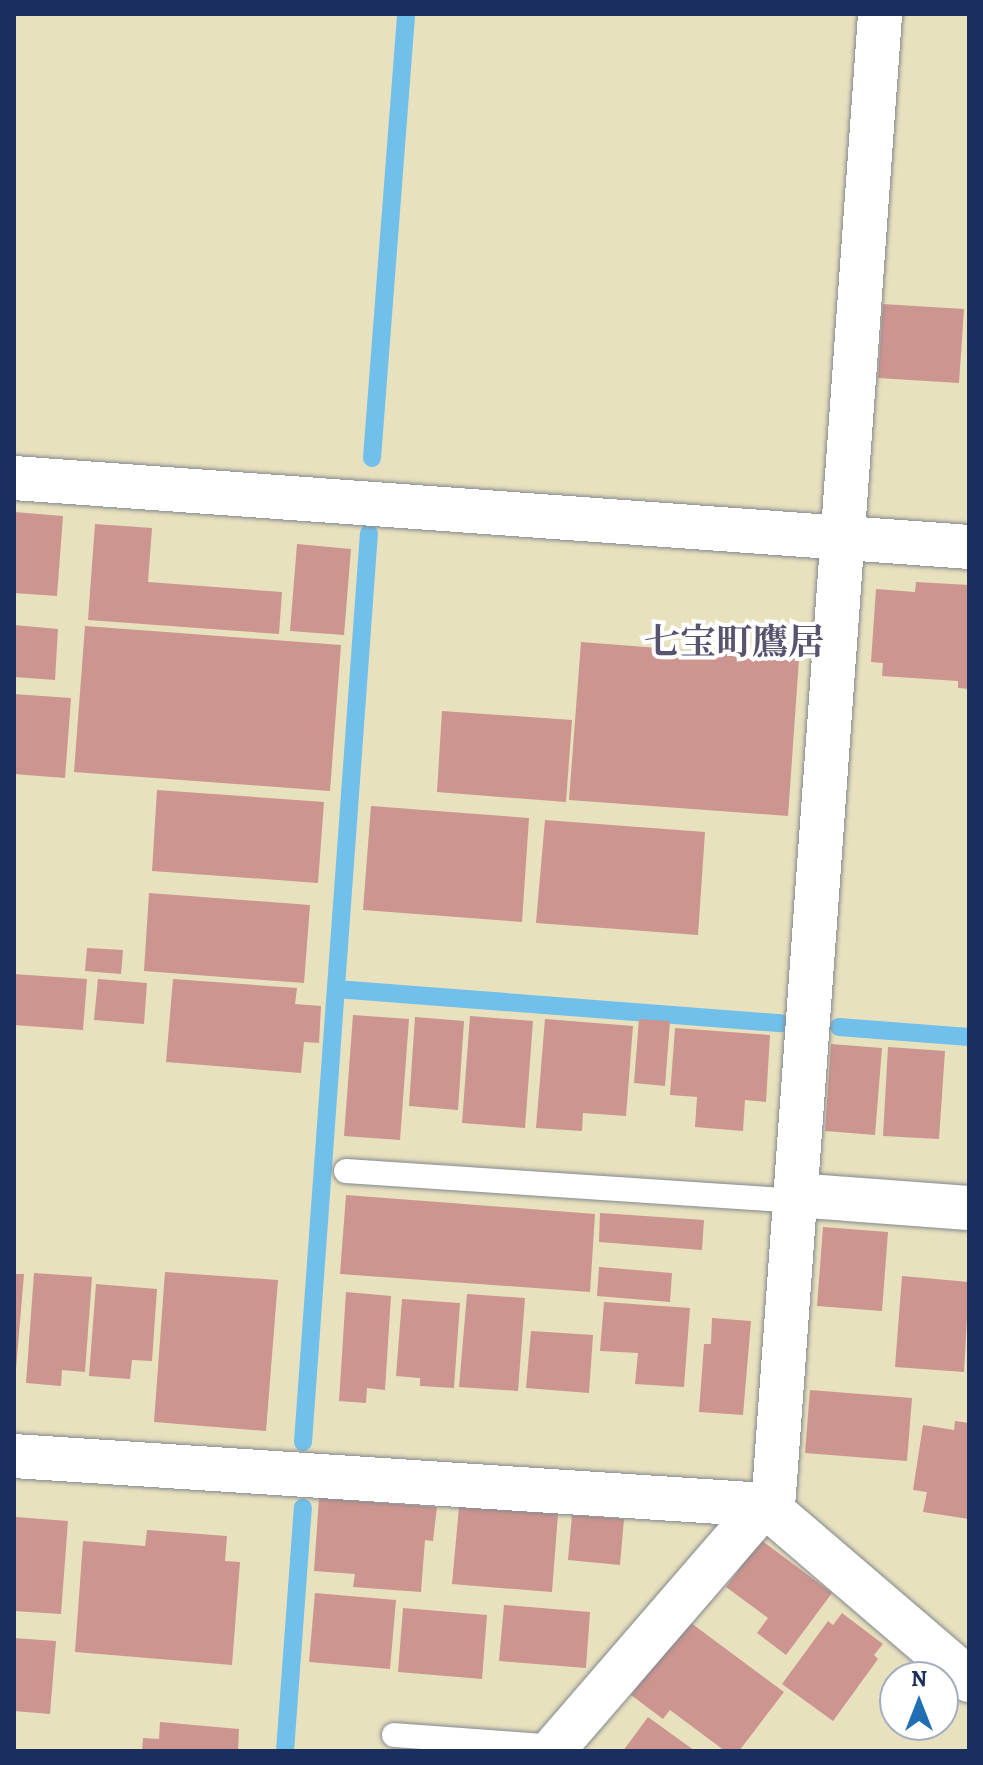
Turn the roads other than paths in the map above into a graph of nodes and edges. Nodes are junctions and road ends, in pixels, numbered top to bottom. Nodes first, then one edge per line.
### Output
1 (880, 14) edge
2 (14, 478) edge
3 (842, 538) junction
4 (969, 547) edge
5 (346, 1171) dead end
6 (795, 1198) junction
7 (969, 1208) edge
8 (14, 1456) edge
9 (765, 1505) junction
10 (969, 1680) edge
11 (394, 1735) dead end
12 (554, 1749) edge

1 - 3 street
2 - 3 street
3 - 4 street
3 - 6 street
5 - 6 lane
6 - 7 street
6 - 9 street
8 - 9 street
9 - 10 street
9 - 12 street
11 - 12 lane

